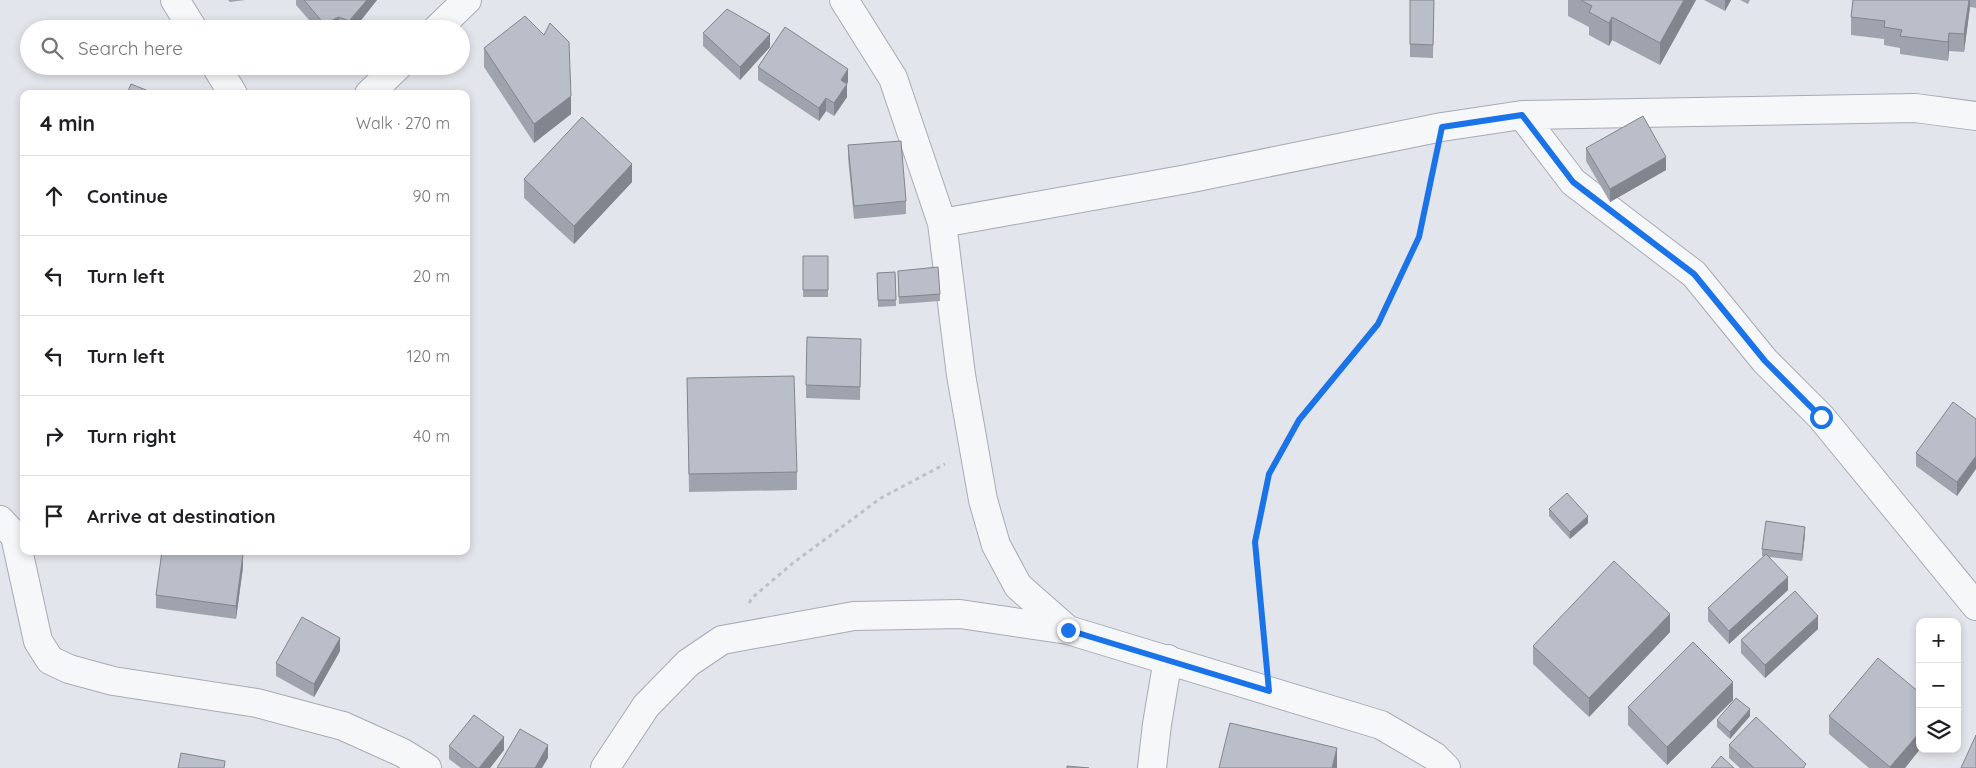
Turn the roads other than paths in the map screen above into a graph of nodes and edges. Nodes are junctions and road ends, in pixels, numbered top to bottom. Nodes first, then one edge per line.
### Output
1 (176, 0) edge
2 (467, 0) edge
3 (844, 0) edge
4 (188, 20) edge
5 (446, 20) edge
6 (221, 75) edge
7 (389, 75) edge
8 (231, 90) edge
9 (373, 90) edge
10 (1522, 115) junction
11 (1976, 116) edge
12 (942, 223) junction
13 (0, 520) edge
14 (1976, 606) edge
15 (1068, 630) junction
16 (1168, 659) junction
17 (427, 768) edge
18 (605, 768) edge
19 (1152, 768) edge
20 (1446, 768) edge

1 - 4 street
2 - 5 street
3 - 12 street
6 - 8 street
7 - 9 street
10 - 11 street
10 - 12 street
10 - 14 street
12 - 15 street
13 - 17 street
15 - 16 street
15 - 18 street
16 - 19 street
16 - 20 street

